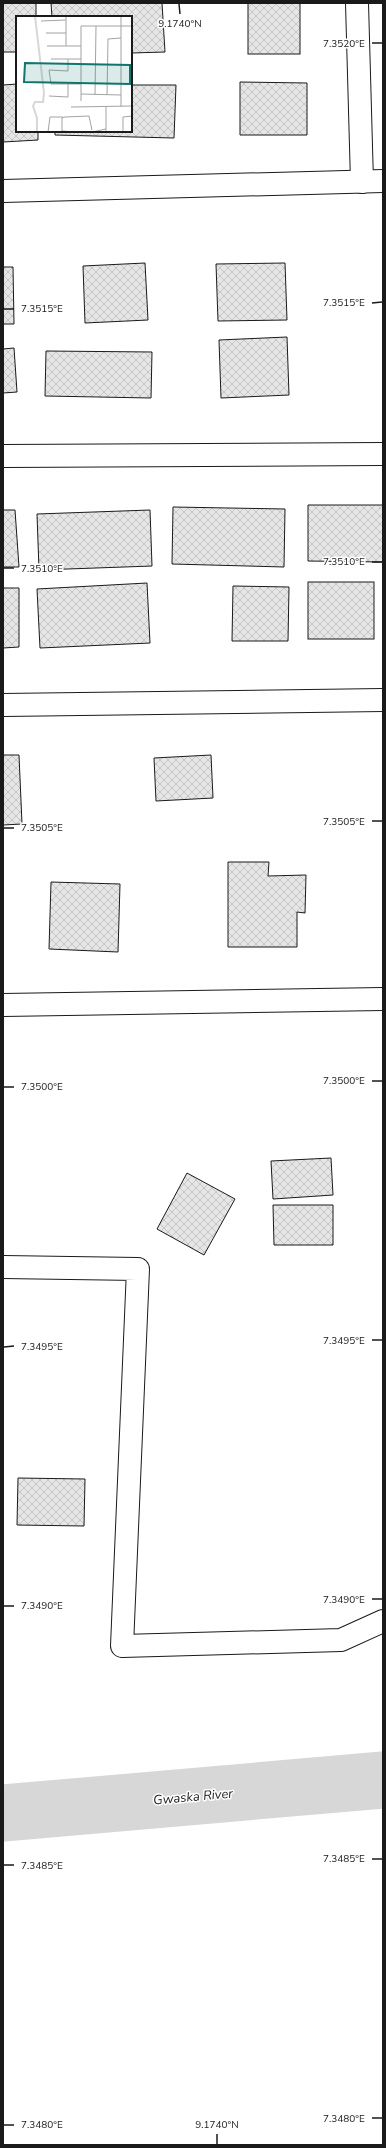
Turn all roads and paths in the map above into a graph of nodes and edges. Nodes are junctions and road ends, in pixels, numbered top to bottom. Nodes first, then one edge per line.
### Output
1 (357, 3) edge
2 (373, 182) edge
3 (3, 190) edge
4 (383, 454) edge
5 (3, 456) edge
6 (383, 700) edge
7 (3, 705) edge
8 (383, 998) edge
9 (3, 1005) edge
10 (3, 1267) edge
11 (383, 1620) edge

1 - 2 street
2 - 3 street
4 - 5 street
6 - 7 street
8 - 9 street
10 - 11 street

